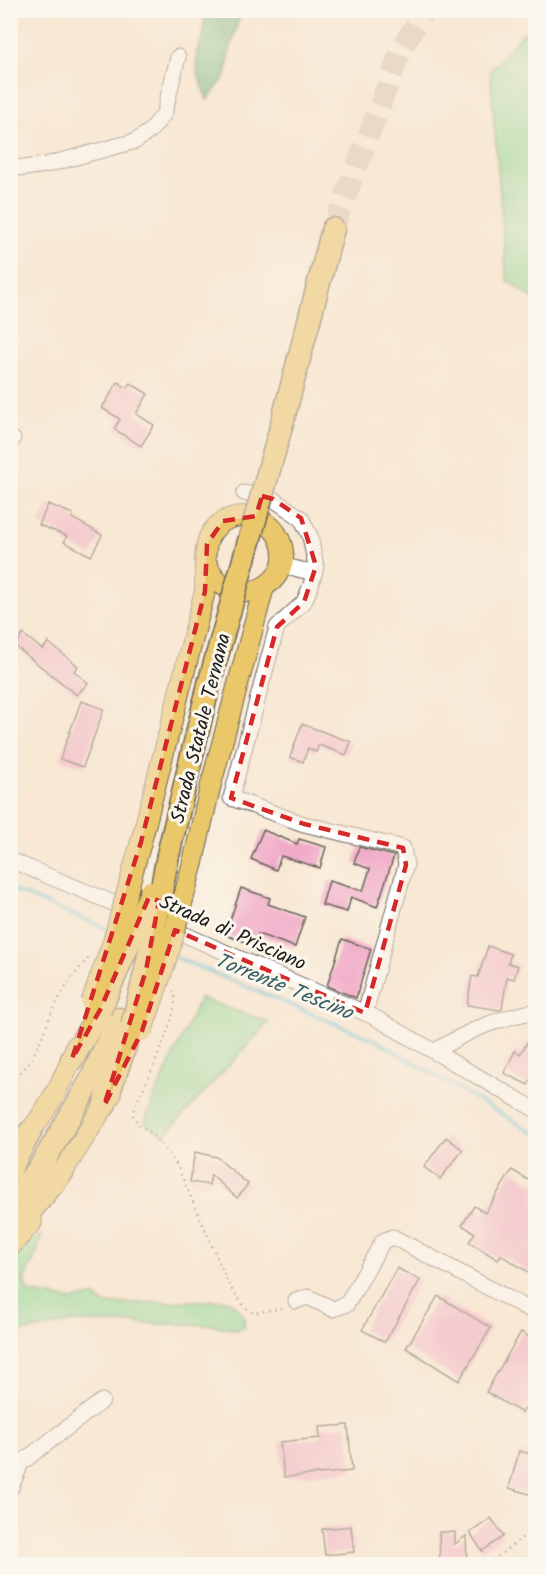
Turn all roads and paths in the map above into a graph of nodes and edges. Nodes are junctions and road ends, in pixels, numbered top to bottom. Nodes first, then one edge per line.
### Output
1 (178, 57) dead end
2 (10, 166) edge
3 (333, 229) tunnel mouth
4 (244, 493) dead end
5 (207, 564) junction
6 (281, 565) junction
7 (314, 573) junction
8 (264, 587) junction
9 (10, 860) edge
10 (93, 953) dead end
11 (169, 986) dead end
12 (536, 1011) edge
13 (365, 1013) junction
14 (117, 1018) junction
15 (435, 1051) junction
16 (72, 1059) joint
17 (10, 1078) edge
18 (104, 1106) joint
19 (536, 1110) edge
20 (30, 1132) junction
21 (10, 1153) edge
22 (10, 1169) edge
23 (63, 1171) junction
24 (10, 1202) edge
25 (10, 1232) edge
26 (10, 1247) edge
27 (296, 1301) joint
28 (536, 1313) edge
29 (102, 1401) dead end
30 (10, 1490) edge
31 (536, 1527) edge
32 (488, 1564) edge

1 - 2 street
3 - 14 highway, Strada Statale Ternana, bridge
4 - 7 street
5 - 6 main road
5 - 8 main road
5 - 14 main road, bridge
6 - 7 street
6 - 8 main road
7 - 13 street
8 - 14 main road, bridge
9 - 13 street, Strada di Prisciano
10 - 17 path
11 - 27 path
12 - 15 street
13 - 15 street, Strada di Prisciano
14 - 16 highway
14 - 18 highway
14 - 24 highway, Strada Statale Ternana
15 - 19 street, Strada di Prisciano
16 - 20 main road
18 - 23 main road
20 - 21 main road
20 - 22 highway
23 - 25 highway
23 - 26 main road
27 - 28 street
29 - 30 street
31 - 32 path

